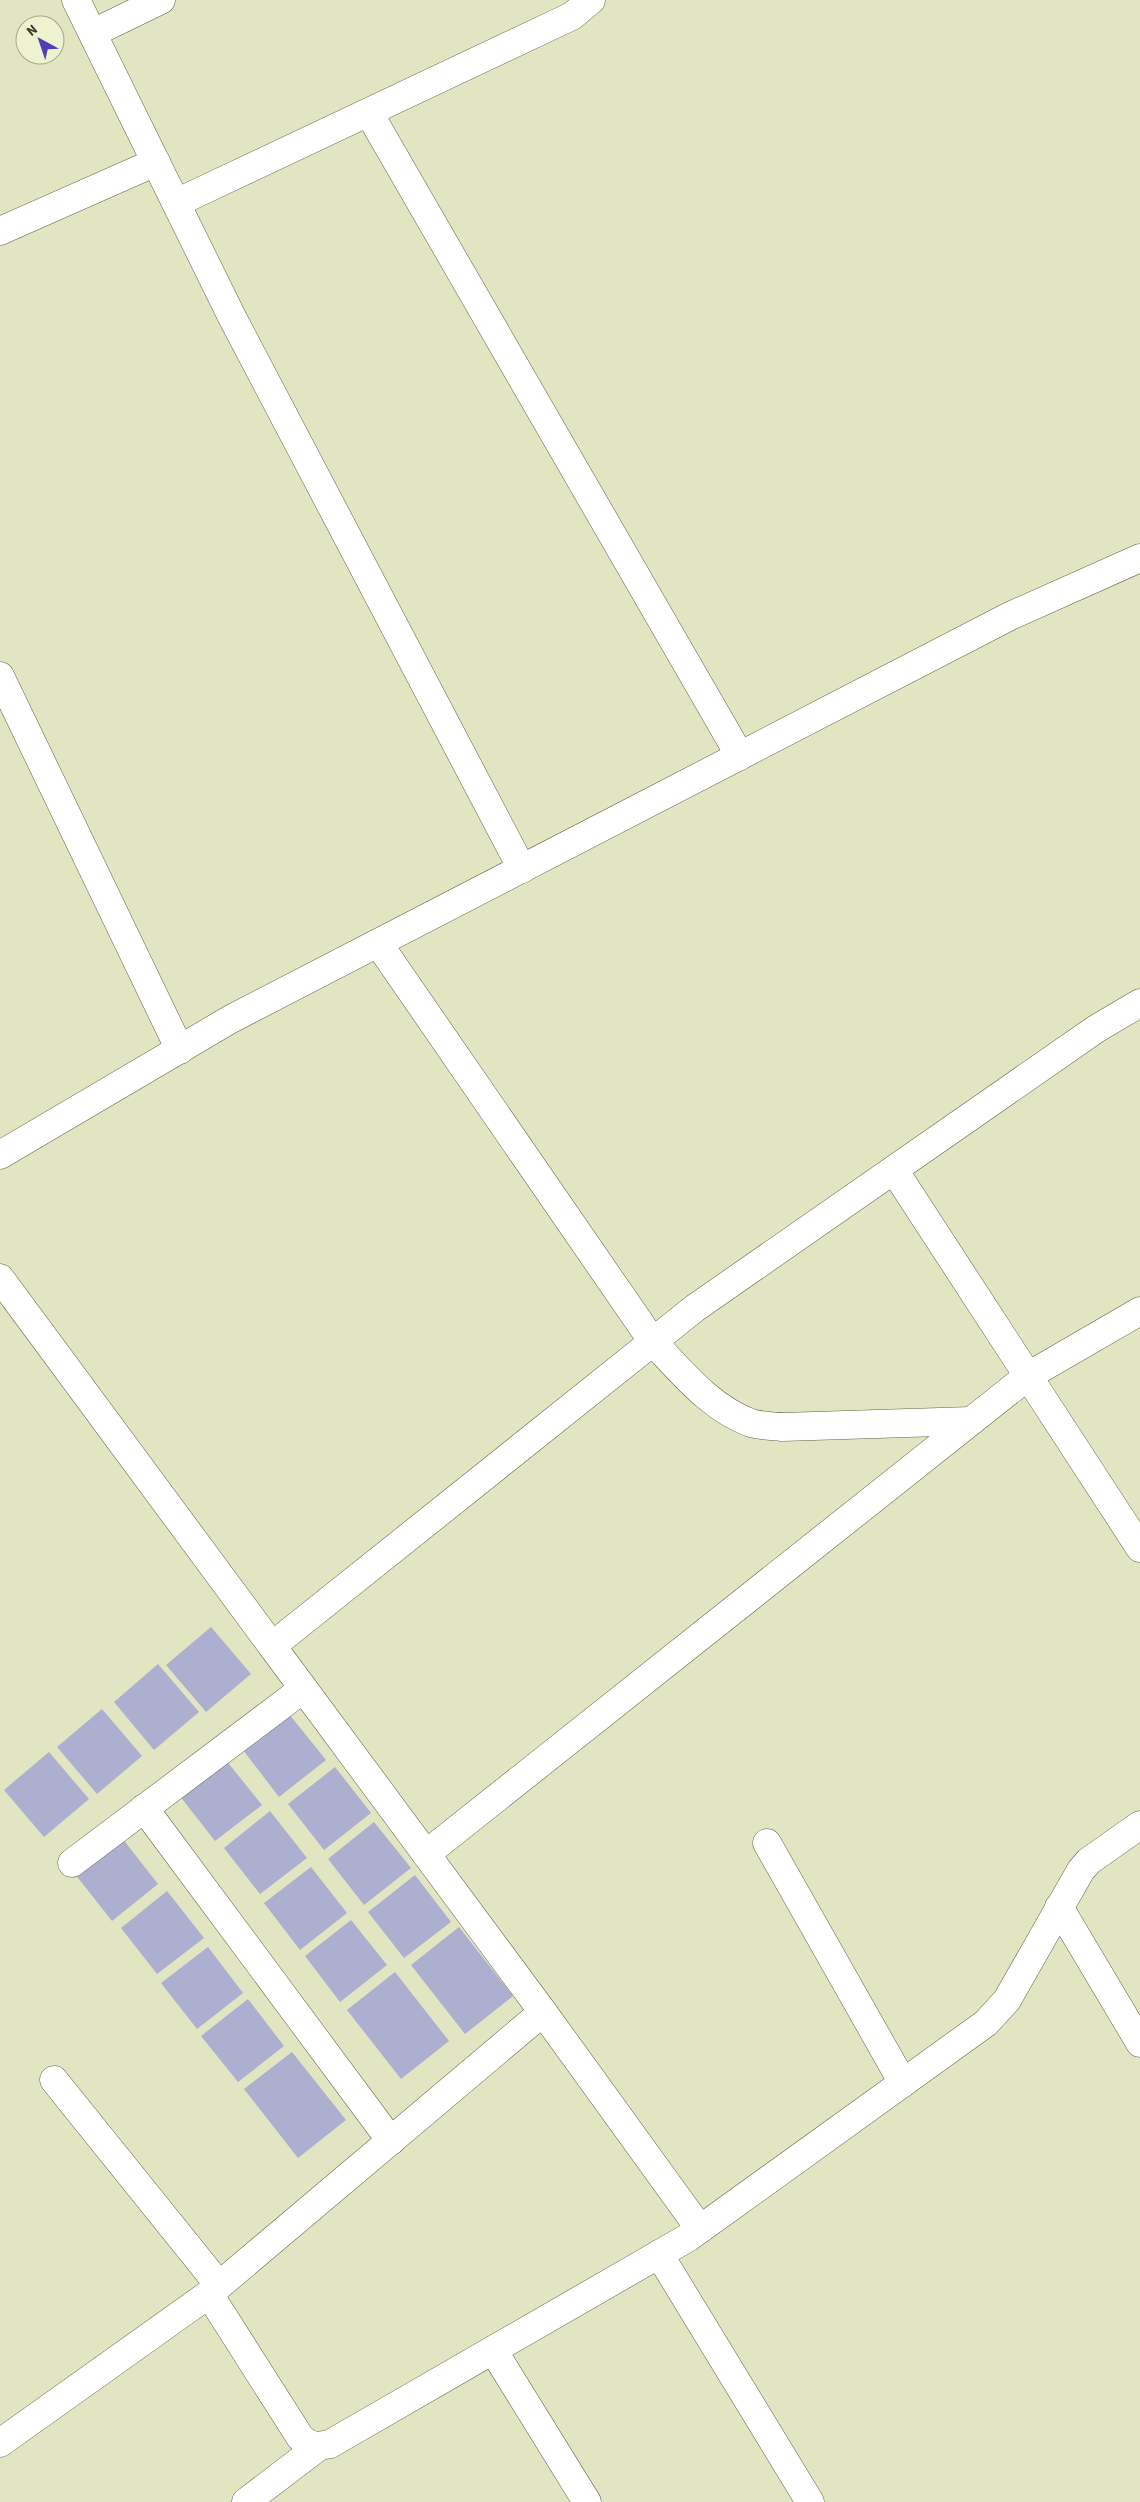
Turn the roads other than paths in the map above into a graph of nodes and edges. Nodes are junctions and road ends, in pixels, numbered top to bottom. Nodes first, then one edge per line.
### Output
1 (76, 0) edge
2 (161, 0) edge
3 (591, 0) edge
4 (93, 34) junction
5 (369, 112) junction
6 (156, 162) junction
7 (176, 203) junction
8 (0, 232) edge
9 (1140, 558) edge
10 (0, 676) edge
11 (740, 756) junction
12 (522, 869) junction
13 (378, 944) junction
14 (1140, 1003) edge
15 (180, 1050) junction
16 (0, 1155) edge
17 (894, 1170) junction
18 (0, 1278) edge
19 (1140, 1311) edge
20 (653, 1342) junction
21 (1028, 1376) junction
22 (971, 1421) junction
23 (1140, 1548) edge
24 (272, 1646) junction
25 (303, 1689) junction
26 (144, 1808) junction
27 (1140, 1825) edge
28 (766, 1844) dead end
29 (426, 1854) junction
30 (72, 1863) dead end
31 (1060, 1908) junction
32 (543, 2012) junction
33 (1140, 2043) edge
34 (54, 2080) dead end
35 (904, 2083) junction
36 (391, 2141) junction
37 (700, 2229) junction
38 (659, 2254) junction
39 (214, 2289) junction
40 (494, 2350) junction
41 (0, 2443) edge
42 (318, 2447) junction
43 (246, 2502) edge
44 (587, 2502) edge
45 (810, 2502) edge

1 - 4 street
2 - 4 street
3 - 5 street
4 - 6 street
5 - 7 street
5 - 11 street
6 - 7 street
6 - 8 street
7 - 12 street
9 - 11 street
10 - 15 street
11 - 12 street
12 - 13 street
13 - 15 street
13 - 20 street
14 - 17 street
15 - 16 street
17 - 20 street
17 - 21 street
18 - 24 street
19 - 21 street
20 - 22 street
20 - 24 street
21 - 22 street
21 - 23 street
22 - 29 street
24 - 25 street
25 - 26 street
25 - 29 street
26 - 30 street
26 - 36 street
27 - 31 street
28 - 35 street
29 - 32 street
31 - 33 street
31 - 35 street
32 - 36 street
32 - 37 street
34 - 39 street
35 - 37 street
36 - 39 street
37 - 38 street
38 - 40 street
38 - 45 street
39 - 41 street
39 - 42 street
40 - 42 street
40 - 44 street
42 - 43 street

